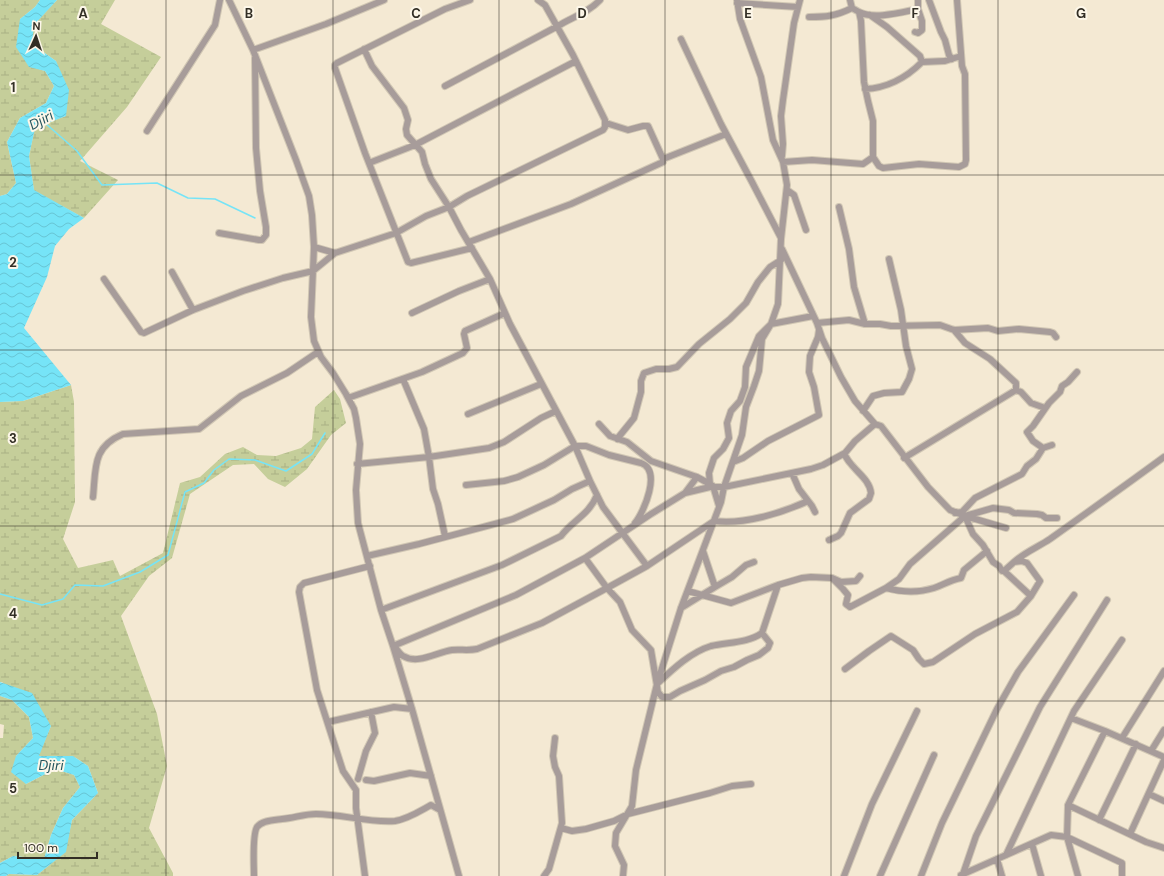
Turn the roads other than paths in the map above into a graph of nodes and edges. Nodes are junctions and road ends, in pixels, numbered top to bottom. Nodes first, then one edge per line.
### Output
1 (220, 0) edge
2 (229, 0) edge
3 (384, 0) edge
4 (470, 0) edge
5 (538, 0) edge
6 (600, 0) edge
7 (800, 0) edge
8 (850, 0) edge
9 (918, 0) edge
10 (929, 0) edge
11 (957, 0) edge
12 (737, 1) edge
13 (798, 7) junction
14 (852, 8) junction
15 (918, 9) junction
16 (859, 12) junction
17 (870, 15) junction
18 (808, 17) dead end
19 (558, 26) junction
20 (915, 32) dead end
21 (681, 39) dead end
22 (364, 49) junction
23 (254, 52) junction
24 (961, 56) junction
25 (952, 59) junction
26 (576, 61) junction
27 (922, 62) junction
28 (445, 86) dead end
29 (866, 89) junction
30 (606, 123) junction
31 (147, 131) dead end
32 (726, 134) junction
33 (415, 145) junction
34 (873, 157) junction
35 (663, 159) junction
36 (782, 159) junction
37 (369, 163) junction
38 (787, 190) junction
39 (449, 207) junction
40 (839, 207) dead end
41 (806, 230) dead end
42 (219, 233) dead end
43 (396, 233) junction
44 (781, 239) junction
45 (471, 245) junction
46 (314, 247) junction
47 (782, 247) junction
48 (335, 253) junction
49 (889, 259) dead end
50 (781, 260) junction
51 (172, 272) dead end
52 (313, 272) junction
53 (104, 279) dead end
54 (490, 279) junction
55 (193, 310) junction
56 (412, 312) dead end
57 (505, 313) junction
58 (813, 316) junction
59 (771, 324) junction
60 (866, 324) junction
61 (904, 325) junction
62 (818, 326) junction
63 (954, 330) junction
64 (1056, 337) dead end
65 (318, 352) junction
66 (1077, 372) dead end
67 (404, 379) junction
68 (541, 384) junction
69 (1016, 390) junction
70 (348, 398) junction
71 (1045, 408) junction
72 (556, 410) junction
73 (864, 411) junction
74 (468, 414) dead end
75 (868, 416) junction
76 (599, 424) dead end
77 (875, 424) junction
78 (869, 429) junction
79 (617, 439) junction
80 (1052, 444) dead end
81 (575, 446) junction
82 (1043, 448) junction
83 (844, 454) junction
84 (430, 457) junction
85 (1164, 457) edge
86 (904, 458) junction
87 (733, 462) junction
88 (358, 464) junction
89 (792, 473) junction
90 (697, 478) junction
91 (590, 481) junction
92 (466, 485) dead end
93 (711, 485) junction
94 (724, 487) junction
95 (685, 493) junction
96 (597, 495) junction
97 (93, 497) dead end
98 (808, 500) junction
99 (719, 506) junction
100 (815, 512) dead end
101 (955, 513) junction
102 (965, 516) junction
103 (1058, 518) dead end
104 (714, 521) junction
105 (632, 528) junction
106 (1006, 528) dead end
107 (622, 533) junction
108 (445, 536) junction
109 (829, 540) dead end
110 (987, 550) junction
111 (703, 551) junction
112 (367, 556) junction
113 (585, 558) junction
114 (754, 562) dead end
115 (1014, 562) junction
116 (370, 566) junction
117 (647, 566) junction
118 (1004, 571) junction
119 (860, 576) dead end
120 (832, 578) junction
121 (778, 585) junction
122 (715, 586) junction
123 (607, 588) junction
124 (886, 588) junction
125 (688, 591) junction
126 (702, 595) junction
127 (1074, 595) dead end
128 (1031, 596) junction
129 (1107, 600) dead end
130 (682, 608) junction
131 (381, 610) junction
132 (762, 633) junction
133 (1122, 640) dead end
134 (394, 646) junction
135 (845, 669) dead end
136 (1164, 671) edge
137 (657, 684) junction
138 (412, 709) junction
139 (917, 711) dead end
140 (371, 712) junction
141 (1071, 718) junction
142 (328, 722) junction
143 (1164, 730) edge
144 (1105, 731) junction
145 (555, 738) dead end
146 (1122, 738) junction
147 (1136, 744) junction
148 (1151, 751) junction
149 (934, 756) dead end
150 (1164, 761) edge
151 (431, 776) junction
152 (358, 779) dead end
153 (366, 780) dead end
154 (751, 784) dead end
155 (1149, 794) junction
156 (1164, 801) edge
157 (1068, 805) junction
158 (440, 810) junction
159 (628, 814) junction
160 (357, 818) junction
161 (1099, 820) junction
162 (561, 828) junction
163 (1130, 834) junction
164 (1067, 837) junction
165 (1032, 844) junction
166 (1164, 848) edge
167 (1006, 855) junction
168 (997, 859) junction
169 (962, 875) edge
170 (254, 876) edge
171 (365, 876) edge
172 (459, 876) edge
173 (544, 876) edge
174 (624, 876) edge
175 (844, 876) edge
176 (880, 876) edge
177 (921, 876) edge
178 (1002, 876) edge
179 (1041, 876) edge
180 (1078, 876) edge
181 (1122, 876) edge

1 - 31 street
2 - 23 street
3 - 23 street
4 - 22 street
5 - 19 street
6 - 19 street
7 - 13 street
8 - 14 street
9 - 15 street
10 - 25 street
11 - 24 street
12 - 13 street
12 - 36 street
13 - 36 street
14 - 16 street
14 - 18 street
15 - 17 street
15 - 20 street
16 - 17 street
16 - 29 street
17 - 27 street
19 - 26 street
19 - 28 street
21 - 32 street
22 - 33 street
22 - 37 street
23 - 42 street
23 - 46 street
24 - 25 street
24 - 34 street
25 - 27 street
26 - 30 street
26 - 33 street
27 - 29 street
29 - 34 street
30 - 35 street
30 - 39 street
32 - 35 street
32 - 44 street
33 - 37 street
33 - 39 street
34 - 36 street
35 - 45 street
36 - 38 street
37 - 43 street
38 - 41 street
38 - 44 street
39 - 43 street
39 - 45 street
40 - 60 street
43 - 45 street
43 - 48 street
44 - 47 street
45 - 54 street
46 - 48 street
46 - 52 street
47 - 50 street
47 - 58 street
48 - 52 street
49 - 61 street
50 - 59 street
50 - 79 street
51 - 55 street
52 - 55 street
52 - 65 street
53 - 55 street
54 - 56 street
54 - 57 street
57 - 67 street
57 - 68 street
58 - 59 street
58 - 62 street
59 - 87 street
59 - 93 street
60 - 61 street
60 - 62 street
61 - 63 street
61 - 73 street
62 - 73 street
62 - 87 street
63 - 64 street
63 - 69 street
65 - 70 street
65 - 97 street
66 - 71 street
67 - 70 street
67 - 84 street
68 - 72 street
68 - 74 street
69 - 71 street
69 - 86 street
70 - 88 street
71 - 82 street
72 - 81 street
72 - 84 street
73 - 75 street
75 - 77 street
75 - 78 street
76 - 79 street
77 - 78 street
77 - 86 street
78 - 83 street
79 - 90 street
80 - 82 street
81 - 91 street
81 - 92 street
81 - 105 street
82 - 101 street
83 - 89 street
83 - 109 street
84 - 88 street
84 - 108 street
85 - 115 street
86 - 101 street
87 - 94 street
88 - 112 street
89 - 94 street
89 - 98 street
90 - 93 street
90 - 95 street
91 - 96 street
91 - 108 street
93 - 94 street
93 - 95 street
93 - 99 street
94 - 99 street
95 - 105 street
96 - 107 street
96 - 131 street
98 - 100 street
98 - 104 street
99 - 104 street
101 - 102 street
102 - 103 street
102 - 106 street
102 - 110 street
102 - 124 street
104 - 111 street
104 - 117 street
105 - 107 street
107 - 113 street
107 - 117 street
108 - 112 street
110 - 118 street
110 - 124 street
111 - 122 street
111 - 125 street
112 - 116 street
113 - 123 street
113 - 134 street
114 - 122 street
115 - 118 street
115 - 128 street
116 - 131 street
116 - 142 street
117 - 123 street
118 - 128 street
119 - 120 street
120 - 121 street
120 - 124 street
121 - 126 street
121 - 132 street
122 - 126 street
123 - 134 street
123 - 137 street
125 - 126 street
125 - 130 street
126 - 130 street
127 - 177 street
128 - 135 street
129 - 169 street
130 - 137 street
131 - 134 street
132 - 137 street
132 - 137 street
133 - 141 street
134 - 138 street
136 - 146 street
137 - 159 street
138 - 140 street
138 - 151 street
139 - 175 street
140 - 142 street
140 - 152 street
141 - 144 street
141 - 167 street
142 - 160 street
143 - 148 street
144 - 146 street
144 - 157 street
145 - 162 street
146 - 147 street
147 - 148 street
147 - 161 street
148 - 150 street
149 - 176 street
150 - 155 street
151 - 153 street
151 - 158 street
154 - 159 street
155 - 156 street
155 - 163 street
157 - 161 street
157 - 164 street
158 - 160 street
158 - 172 street
159 - 162 street
159 - 174 street
160 - 170 street
160 - 171 street
161 - 163 street
162 - 173 street
163 - 166 street
164 - 165 street
164 - 180 street
164 - 181 street
165 - 167 street
165 - 179 street
167 - 168 street
168 - 169 street
168 - 178 street

